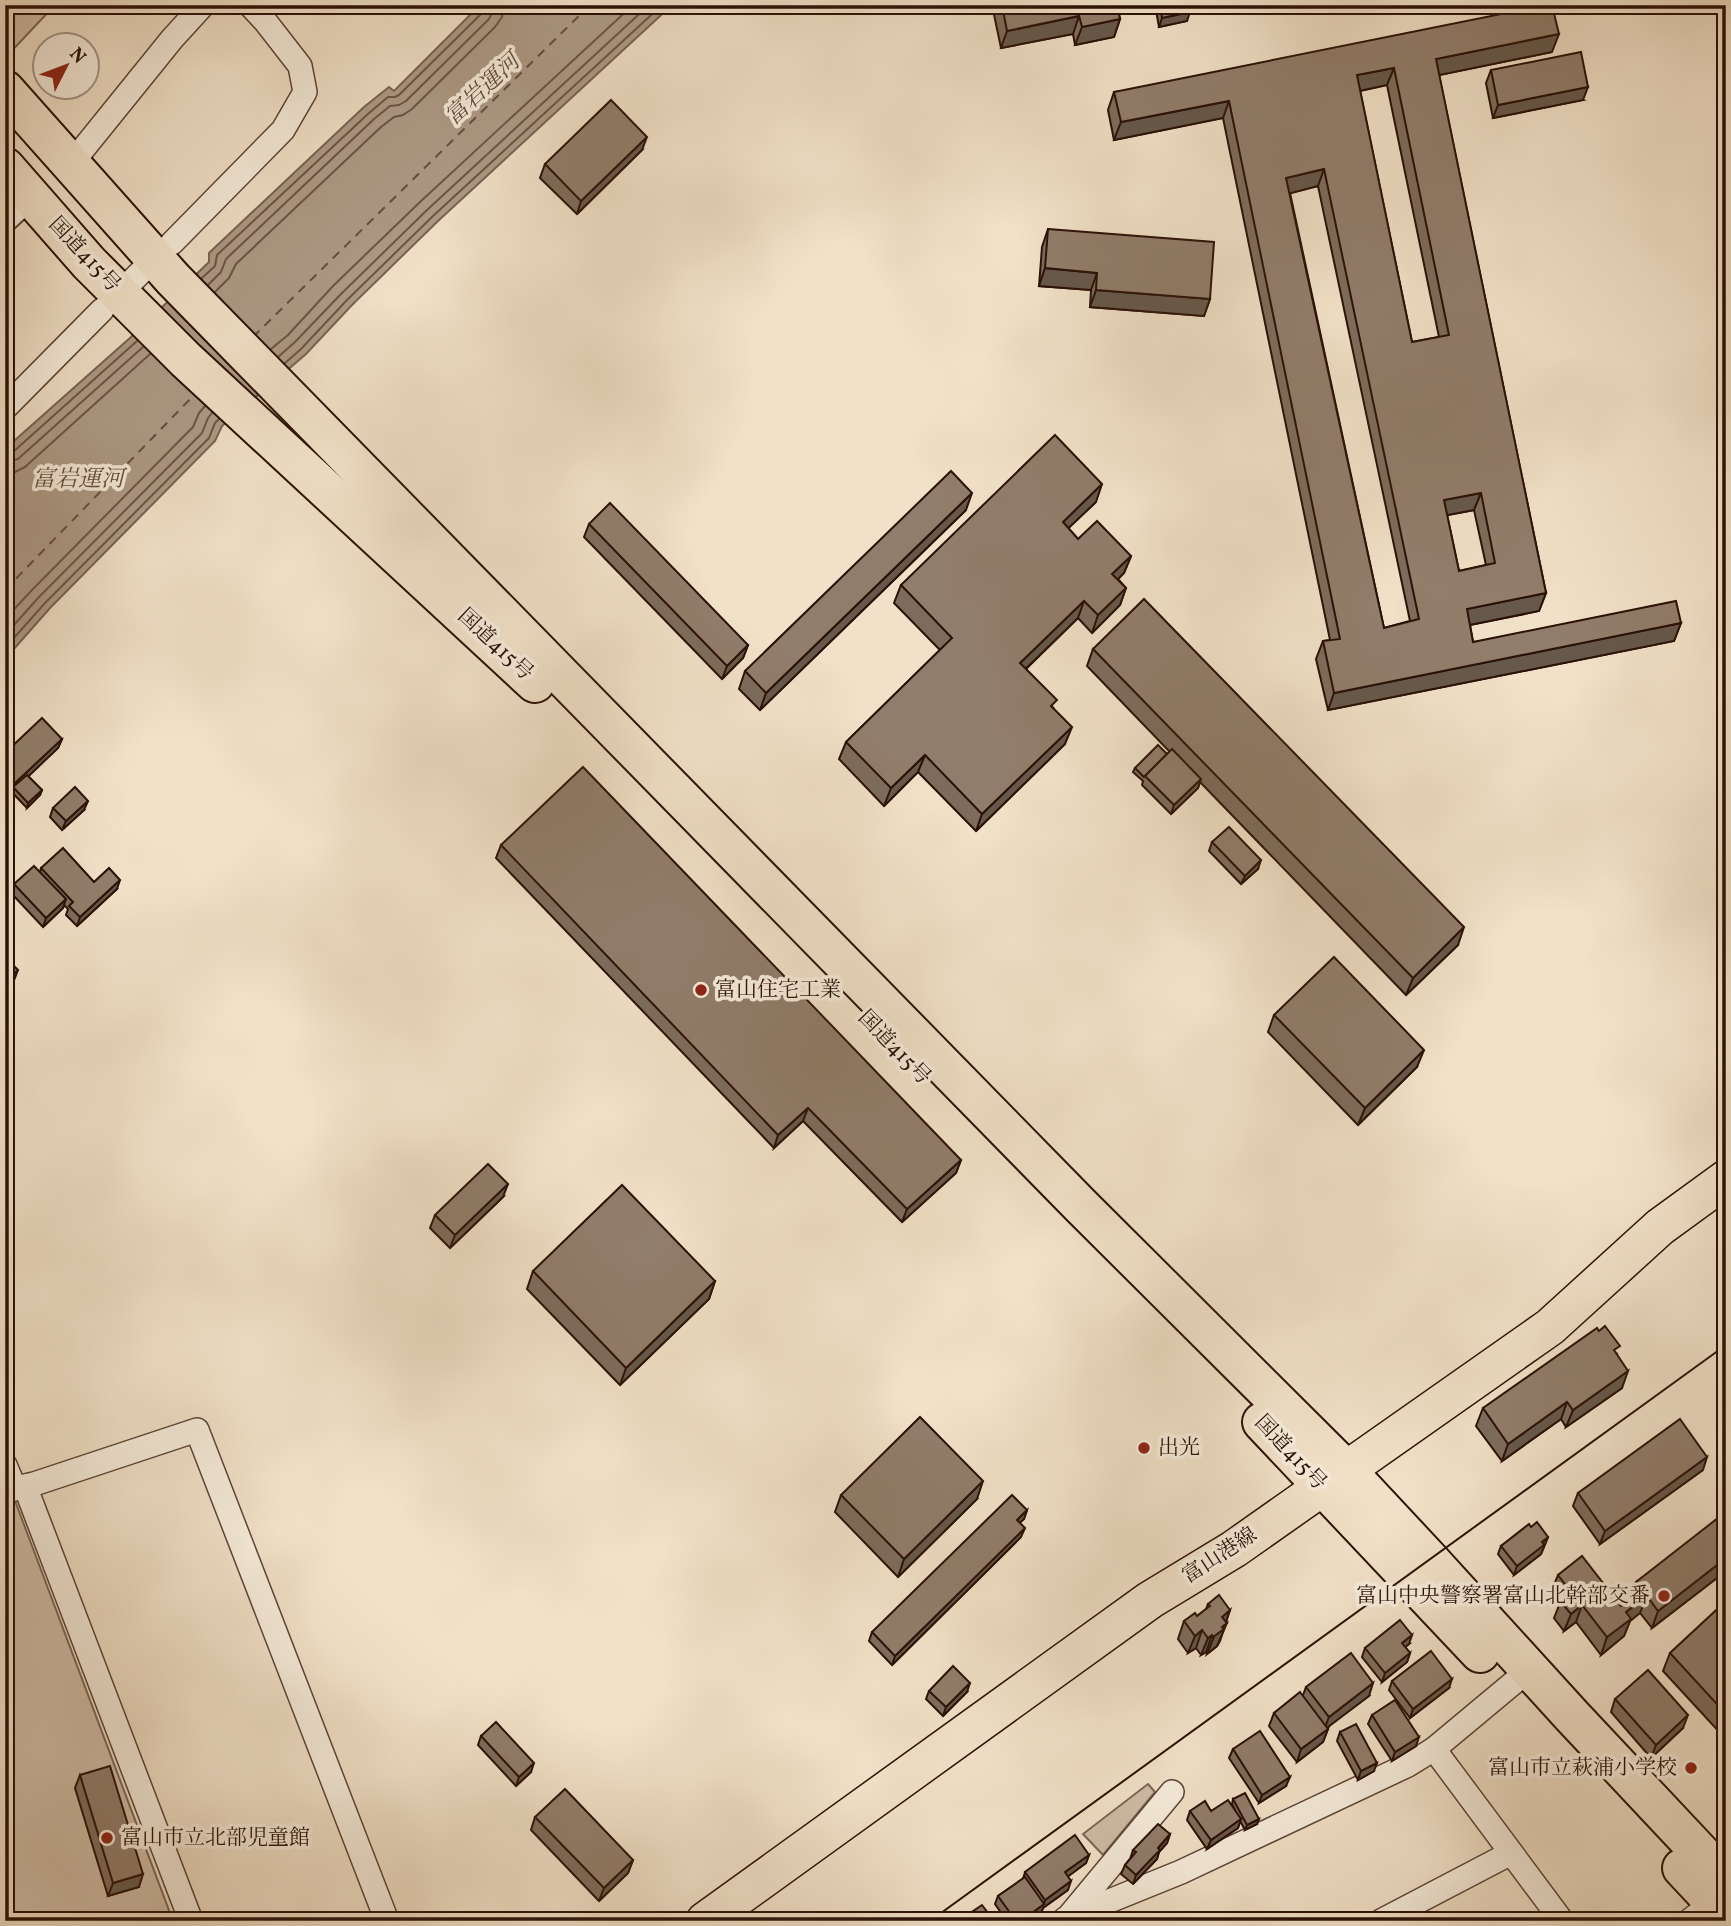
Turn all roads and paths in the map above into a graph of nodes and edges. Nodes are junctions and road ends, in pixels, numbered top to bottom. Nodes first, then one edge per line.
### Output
1 (203, 5) edge
2 (250, 5) edge
3 (5, 90) edge
4 (71, 164) junction
5 (13, 188) edge
6 (143, 283) junction
7 (5, 408) edge
8 (1726, 1179) edge
9 (5, 1465) edge
10 (1334, 1479) junction
11 (15, 1489) edge
12 (1520, 1677) junction
13 (1434, 1749) junction
14 (1172, 1792) dead end
15 (1511, 1853) junction
16 (1716, 1902) edge
17 (1065, 1920) edge
18 (191, 1921) edge
19 (387, 1921) edge
20 (705, 1921) edge
21 (1381, 1921) edge
22 (1562, 1921) edge

1 - 4 street
2 - 6 street
3 - 4 highway, 国道415号
4 - 6 highway, 国道415号
5 - 6 highway, 国道415号
6 - 7 street
6 - 10 highway, 国道415号
6 - 10 highway, 国道415号
8 - 10 main road, 富山港線
9 - 11 street
10 - 12 highway, 国道415号
10 - 20 main road, 富山港線
11 - 18 street
11 - 19 street
12 - 13 street
12 - 16 highway, 国道415号
13 - 15 street
13 - 17 street
14 - 17 street
15 - 21 street
15 - 22 street

